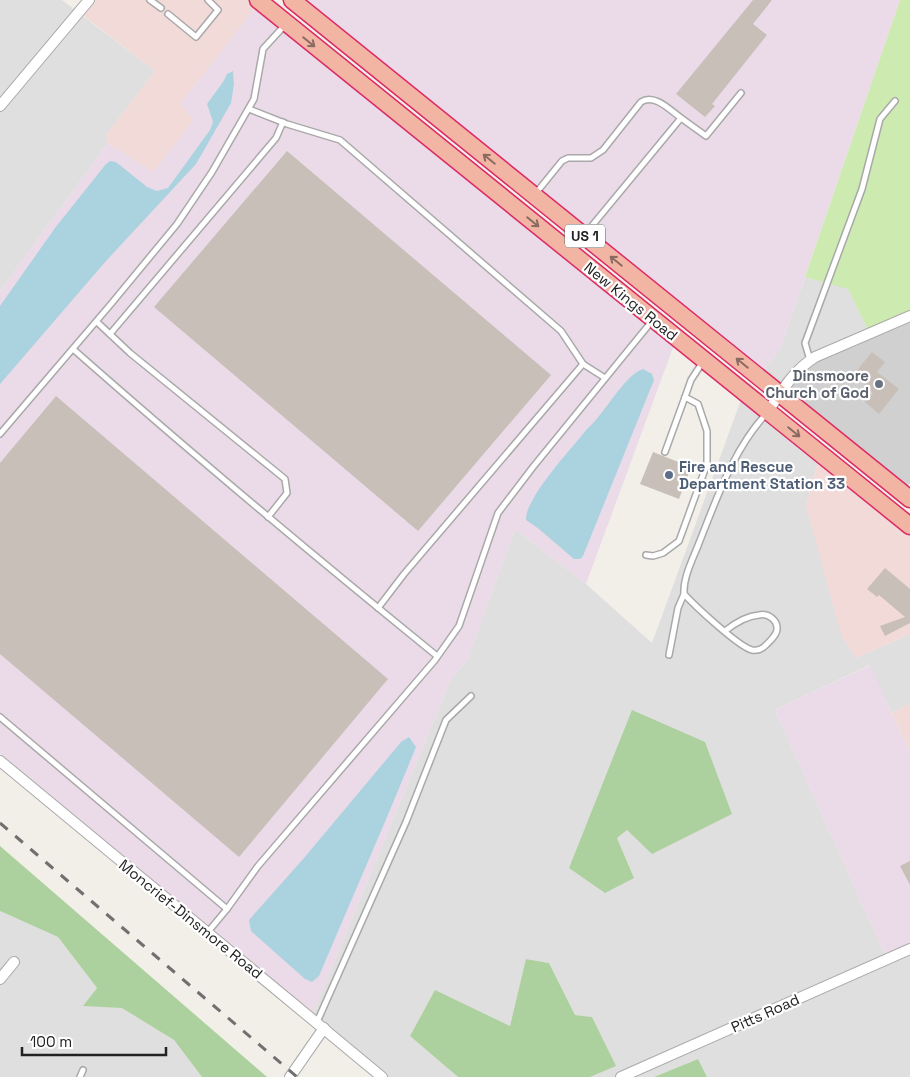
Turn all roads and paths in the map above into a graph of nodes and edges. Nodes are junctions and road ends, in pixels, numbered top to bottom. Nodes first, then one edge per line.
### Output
1 (89, 0) edge
2 (150, 0) edge
3 (258, 0) edge
4 (292, 0) edge
5 (205, 2) edge
6 (160, 5) dead end
7 (171, 14) dead end
8 (287, 23) junction
9 (327, 28) junction
10 (741, 93) dead end
11 (895, 101) dead end
12 (0, 106) edge
13 (249, 109) junction
14 (681, 118) junction
15 (283, 122) junction
16 (534, 195) junction
17 (584, 235) junction
18 (910, 316) edge
19 (654, 319) junction
20 (97, 322) junction
21 (110, 334) junction
22 (715, 341) junction
23 (73, 349) junction
24 (704, 360) junction
25 (810, 360) junction
26 (583, 364) junction
27 (605, 378) junction
28 (780, 394) junction
29 (685, 397) junction
30 (768, 411) junction
31 (0, 434) edge
32 (665, 452) dead end
33 (908, 496) edge
34 (268, 517) junction
35 (910, 526) edge
36 (646, 555) dead end
37 (684, 594) junction
38 (378, 608) junction
39 (725, 631) junction
40 (669, 655) dead end
41 (437, 656) junction
42 (471, 696) dead end
43 (0, 717) edge
44 (0, 761) edge
45 (227, 909) junction
46 (207, 933) junction
47 (910, 949) edge
48 (14, 962) dead end
49 (0, 978) edge
50 (321, 1025) junction
51 (83, 1070) dead end
52 (80, 1077) edge
53 (290, 1077) edge
54 (382, 1077) edge
55 (621, 1077) edge

1 - 12 street
2 - 6 lane
3 - 8 highway, New Kings Road / US 1
4 - 9 highway, New Kings Road / US 1
5 - 7 lane
8 - 9 highway
8 - 13 lane
8 -> 19 highway, New Kings Road / US 1
16 -> 9 highway, New Kings Road / US 1
10 - 14 lane
11 - 25 lane
13 - 15 lane
13 - 20 lane
14 - 16 lane
14 - 17 lane
15 - 21 lane
15 - 26 lane
16 - 17 highway, New Kings Road / US 1
22 -> 17 highway, New Kings Road / US 1
18 - 25 street
19 - 24 highway, New Kings Road / US 1
19 - 27 lane
20 - 21 lane
20 - 23 lane
21 - 34 lane
22 - 24 street
28 -> 22 highway, New Kings Road / US 1
23 - 31 lane
23 - 34 lane
24 - 29 lane
24 - 30 highway, New Kings Road / US 1
25 - 28 street
26 - 27 lane
26 - 38 lane
27 - 41 lane
28 - 30 street
28 - 33 highway, New Kings Road / US 1
29 - 32 lane
29 - 36 lane
30 -> 35 highway, New Kings Road / US 1
30 - 37 lane
34 - 38 lane
37 - 39 lane
37 - 40 lane
38 - 41 lane
39 - 39 lane
41 - 45 lane
42 - 50 lane
43 - 45 lane
44 - 46 street, Moncrief-Dinsmore Road
45 - 46 lane
46 - 50 street, Moncrief-Dinsmore Road
47 - 55 street, Pitts Road
48 - 49 street
50 - 53 street
50 - 54 street, Moncrief-Dinsmore Road
51 - 52 lane

